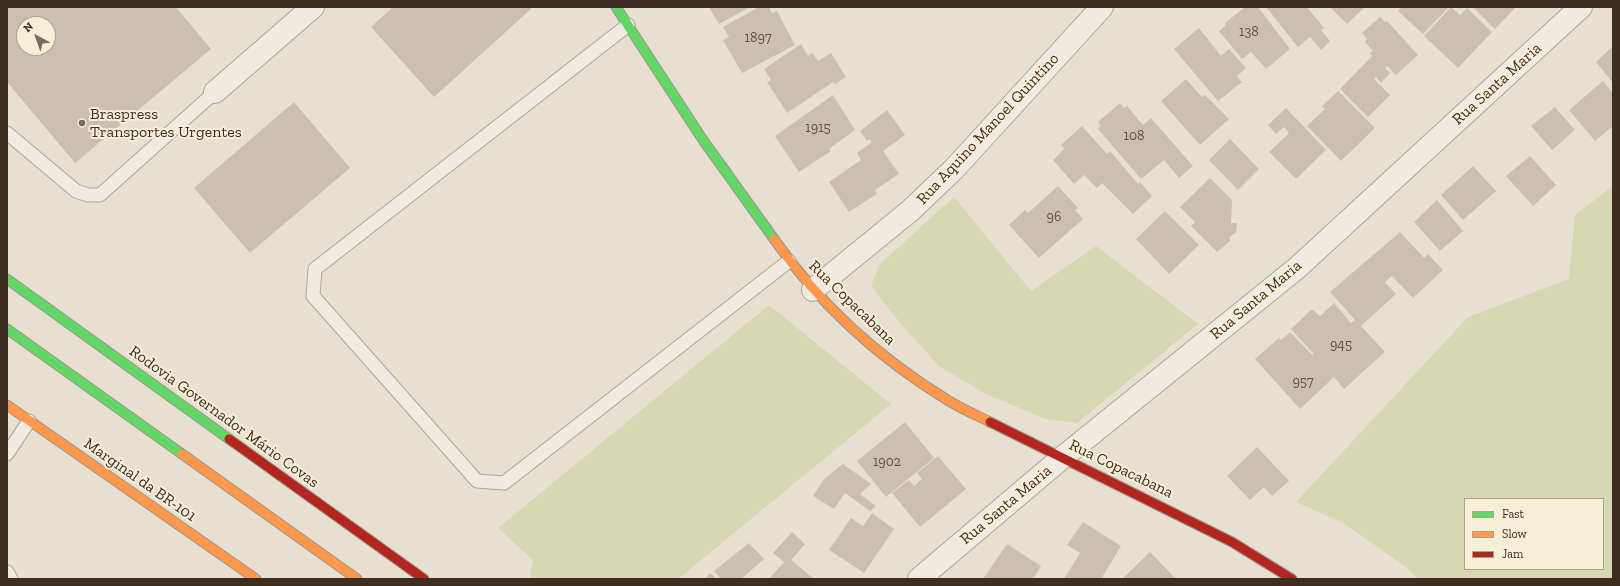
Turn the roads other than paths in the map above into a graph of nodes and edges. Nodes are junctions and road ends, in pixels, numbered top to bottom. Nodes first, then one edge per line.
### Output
1 (313, 7) edge
2 (616, 7) edge
3 (1102, 7) edge
4 (1581, 7) edge
5 (628, 25) junction
6 (215, 92) joint
7 (7, 133) edge
8 (788, 261) junction
9 (7, 279) edge
10 (813, 290) junction
11 (7, 329) edge
12 (7, 405) edge
13 (29, 421) junction
14 (7, 454) edge
15 (1063, 457) junction
16 (7, 572) edge
17 (11, 579) edge
18 (256, 579) edge
19 (357, 579) edge
20 (424, 579) edge
21 (919, 579) edge
22 (1292, 579) edge

1 - 6 street
2 - 5 main road, Rua Copacabana
3 - 10 street, Rua Aquino Manoel Quintino
4 - 15 street, Rua Santa Maria
5 - 8 main road, Rua Copacabana
5 - 8 lane
6 - 7 lane
8 - 10 main road, Rua Copacabana
9 - 20 main road, Rodovia Governador Mário Covas
10 - 15 main road, Rua Copacabana
11 - 19 main road
12 - 13 main road, Marginal da BR-101
13 - 14 lane
13 - 18 main road, Marginal da BR-101
15 - 21 street, Rua Santa Maria
15 - 22 main road, Rua Copacabana
16 - 17 lane

